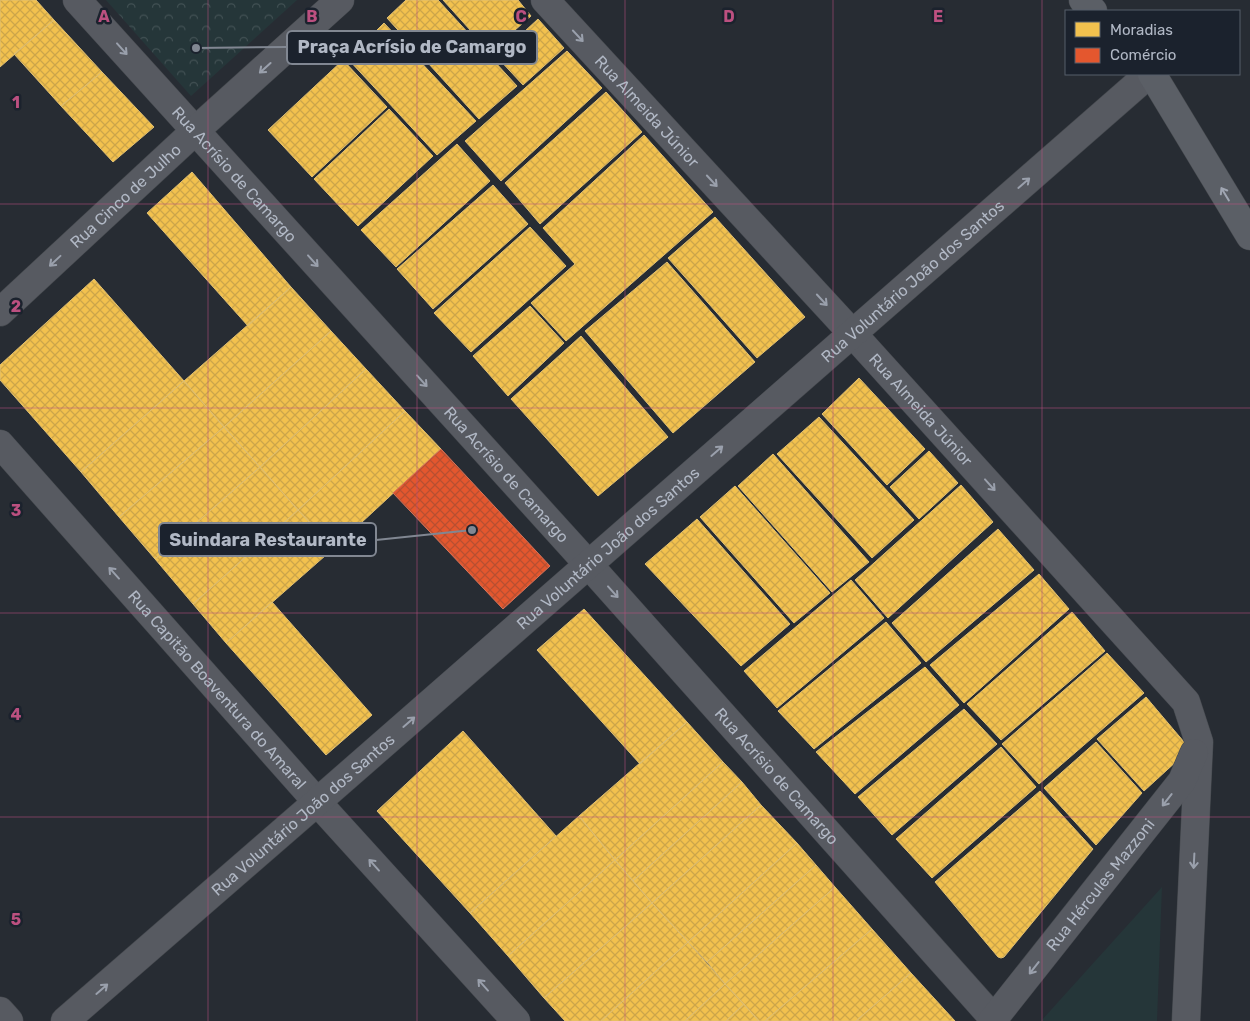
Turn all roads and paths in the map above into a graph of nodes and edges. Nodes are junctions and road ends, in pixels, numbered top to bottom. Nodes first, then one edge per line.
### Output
1 (77, 0) edge
2 (340, 0) edge
3 (545, 0) edge
4 (1083, 0) edge
5 (1093, 10) edge
6 (1150, 75) edge
7 (1152, 75) edge
8 (195, 131) junction
9 (1250, 236) edge
10 (0, 312) edge
11 (852, 333) junction
12 (0, 444) edge
13 (588, 564) junction
14 (1199, 742) junction
15 (318, 803) junction
16 (0, 1011) edge
17 (993, 1020) edge
18 (9, 1021) edge
19 (65, 1021) edge
20 (516, 1021) edge
21 (1186, 1021) edge

1 -> 8 street, Rua Acrísio de Camargo
2 -> 8 street, Rua Cinco de Julho
3 -> 11 street, Rua Almeida Júnior
4 - 5 main road
11 -> 6 street, Rua Voluntário João dos Santos
9 -> 7 main road
8 -> 10 street, Rua Cinco de Julho
8 -> 13 street, Rua Acrísio de Camargo
13 -> 11 street, Rua Voluntário João dos Santos
11 -> 14 street, Rua Almeida Júnior
15 -> 12 street, Rua Capitão Boaventura do Amaral
15 -> 13 street, Rua Voluntário João dos Santos
13 -> 17 street, Rua Acrísio de Camargo
14 -> 17 street, Rua Hércules Mazzoni
14 -> 21 street
19 -> 15 street, Rua Voluntário João dos Santos
20 -> 15 street, Rua Capitão Boaventura do Amaral
16 - 18 street

